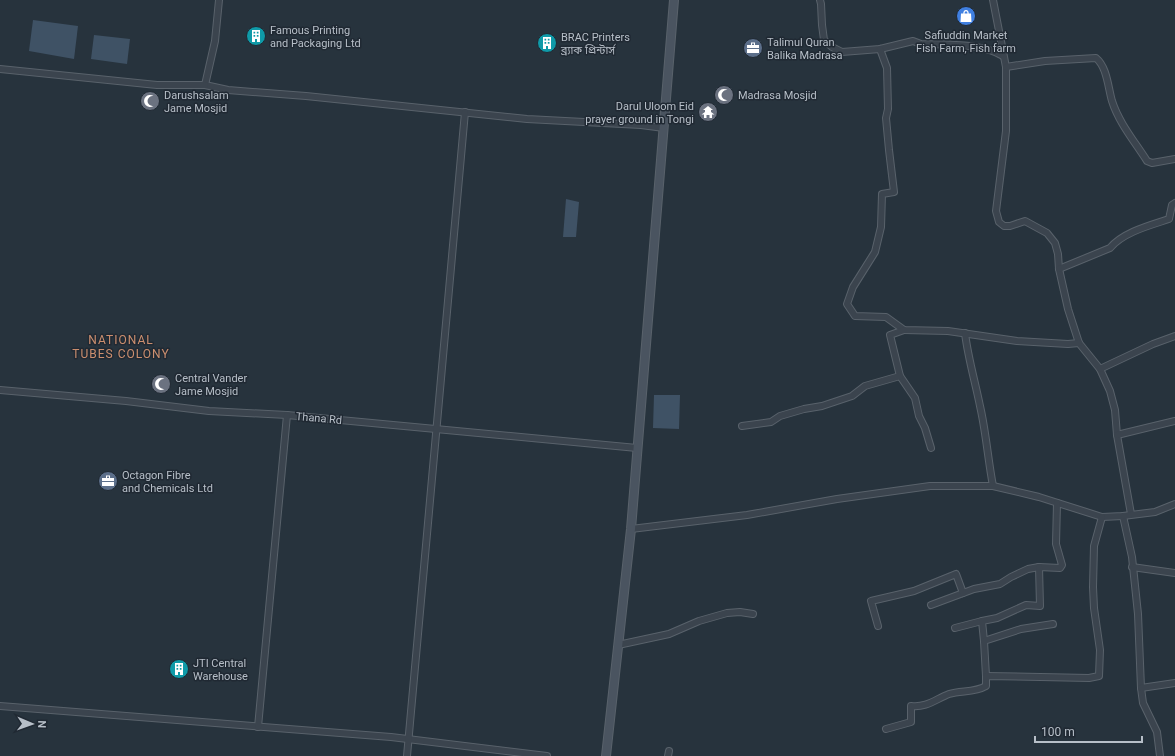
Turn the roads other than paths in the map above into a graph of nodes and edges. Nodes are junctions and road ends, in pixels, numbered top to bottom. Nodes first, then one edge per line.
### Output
1 (219, 0) edge
2 (674, 0) edge
3 (820, 0) edge
4 (994, 0) edge
5 (880, 49) junction
6 (1003, 56) junction
7 (1006, 67) junction
8 (0, 69) edge
9 (205, 85) junction
10 (466, 112) junction
11 (664, 128) junction
12 (1175, 159) edge
13 (1175, 203) edge
14 (1060, 269) junction
15 (904, 330) junction
16 (965, 333) junction
17 (1175, 336) edge
18 (1079, 343) junction
19 (1100, 370) junction
20 (900, 376) junction
21 (0, 390) edge
22 (287, 415) junction
23 (1175, 421) edge
24 (742, 426) dead end
25 (437, 430) junction
26 (1117, 435) junction
27 (637, 448) junction
28 (931, 448) dead end
29 (993, 486) junction
30 (1057, 503) junction
31 (1175, 504) edge
32 (1131, 514) junction
33 (1123, 516) junction
34 (1102, 517) junction
35 (631, 529) junction
36 (1039, 567) junction
37 (1132, 567) junction
38 (1175, 573) edge
39 (962, 593) junction
40 (931, 605) dead end
41 (753, 614) dead end
42 (982, 621) junction
43 (1054, 624) dead end
44 (878, 626) dead end
45 (955, 628) dead end
46 (984, 641) junction
47 (618, 645) junction
48 (986, 676) junction
49 (1175, 683) edge
50 (1141, 688) junction
51 (0, 706) edge
52 (258, 727) junction
53 (886, 729) dead end
54 (409, 739) junction
55 (407, 756) edge
56 (547, 756) edge
57 (606, 756) edge
58 (1160, 756) edge

1 - 9 street
2 - 11 street
3 - 5 street
4 - 6 street
5 - 6 street
5 - 15 street
6 - 7 street
7 - 12 street
7 - 14 street
8 - 9 street
9 - 10 street
10 - 11 street
10 - 25 street
11 - 27 street
13 - 14 street
14 - 18 street
15 - 16 street
15 - 20 street
16 - 18 street
16 - 29 street
17 - 19 street
18 - 19 street
19 - 26 street
20 - 24 street
20 - 28 street
21 - 22 street, Thana Rd
22 - 25 street, Thana Rd
22 - 52 street
23 - 26 street
25 - 27 street, Thana Rd
25 - 54 street
26 - 32 street
27 - 35 street
29 - 30 street
29 - 35 street
30 - 34 street
30 - 36 street
31 - 32 street
32 - 33 street
33 - 34 street
33 - 37 street
34 - 48 street
35 - 47 street
36 - 39 street
36 - 42 street
37 - 38 street
37 - 50 street
39 - 40 street
39 - 44 street
41 - 47 street
42 - 45 street
42 - 46 street
43 - 46 street
46 - 48 street
47 - 57 street
48 - 53 street
49 - 50 street
50 - 58 street
51 - 52 street
52 - 54 street
54 - 55 street
54 - 56 street

